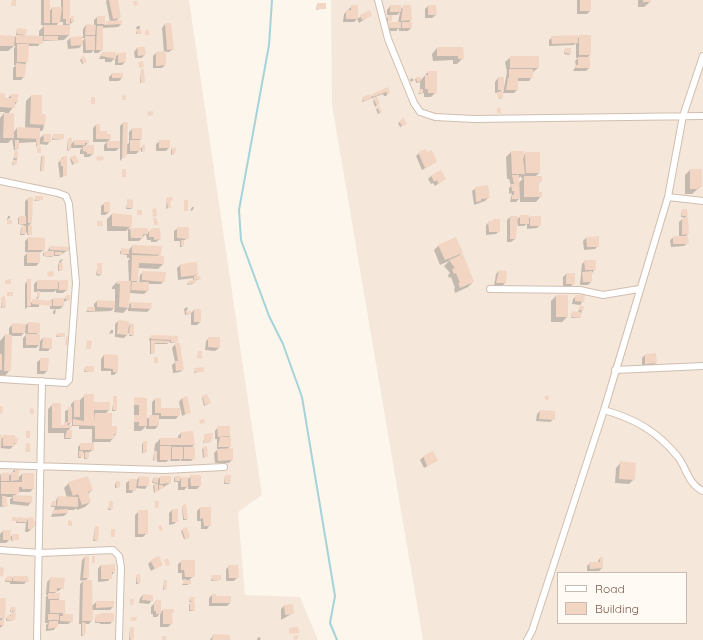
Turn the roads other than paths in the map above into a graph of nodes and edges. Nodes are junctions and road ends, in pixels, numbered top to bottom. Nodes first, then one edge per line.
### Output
1 (378, 0) edge
2 (703, 56) edge
3 (683, 116) junction
4 (703, 116) edge
5 (0, 181) edge
6 (668, 197) junction
7 (703, 201) edge
8 (639, 289) junction
9 (490, 290) dead end
10 (703, 366) edge
11 (615, 370) junction
12 (0, 379) edge
13 (42, 381) junction
14 (604, 410) junction
15 (0, 465) edge
16 (42, 465) junction
17 (224, 467) dead end
18 (703, 491) edge
19 (0, 550) edge
20 (40, 553) junction
21 (37, 640) edge
22 (119, 640) edge
23 (527, 640) edge

1 - 3 street
2 - 3 street
3 - 4 street
3 - 6 street
5 - 13 street
6 - 7 street
6 - 8 street
8 - 9 street
8 - 11 street
10 - 11 street
11 - 14 street
12 - 13 street
13 - 16 street
14 - 18 street
14 - 23 street
15 - 16 street
16 - 17 street
16 - 20 street
19 - 20 street
20 - 21 street
20 - 22 street

